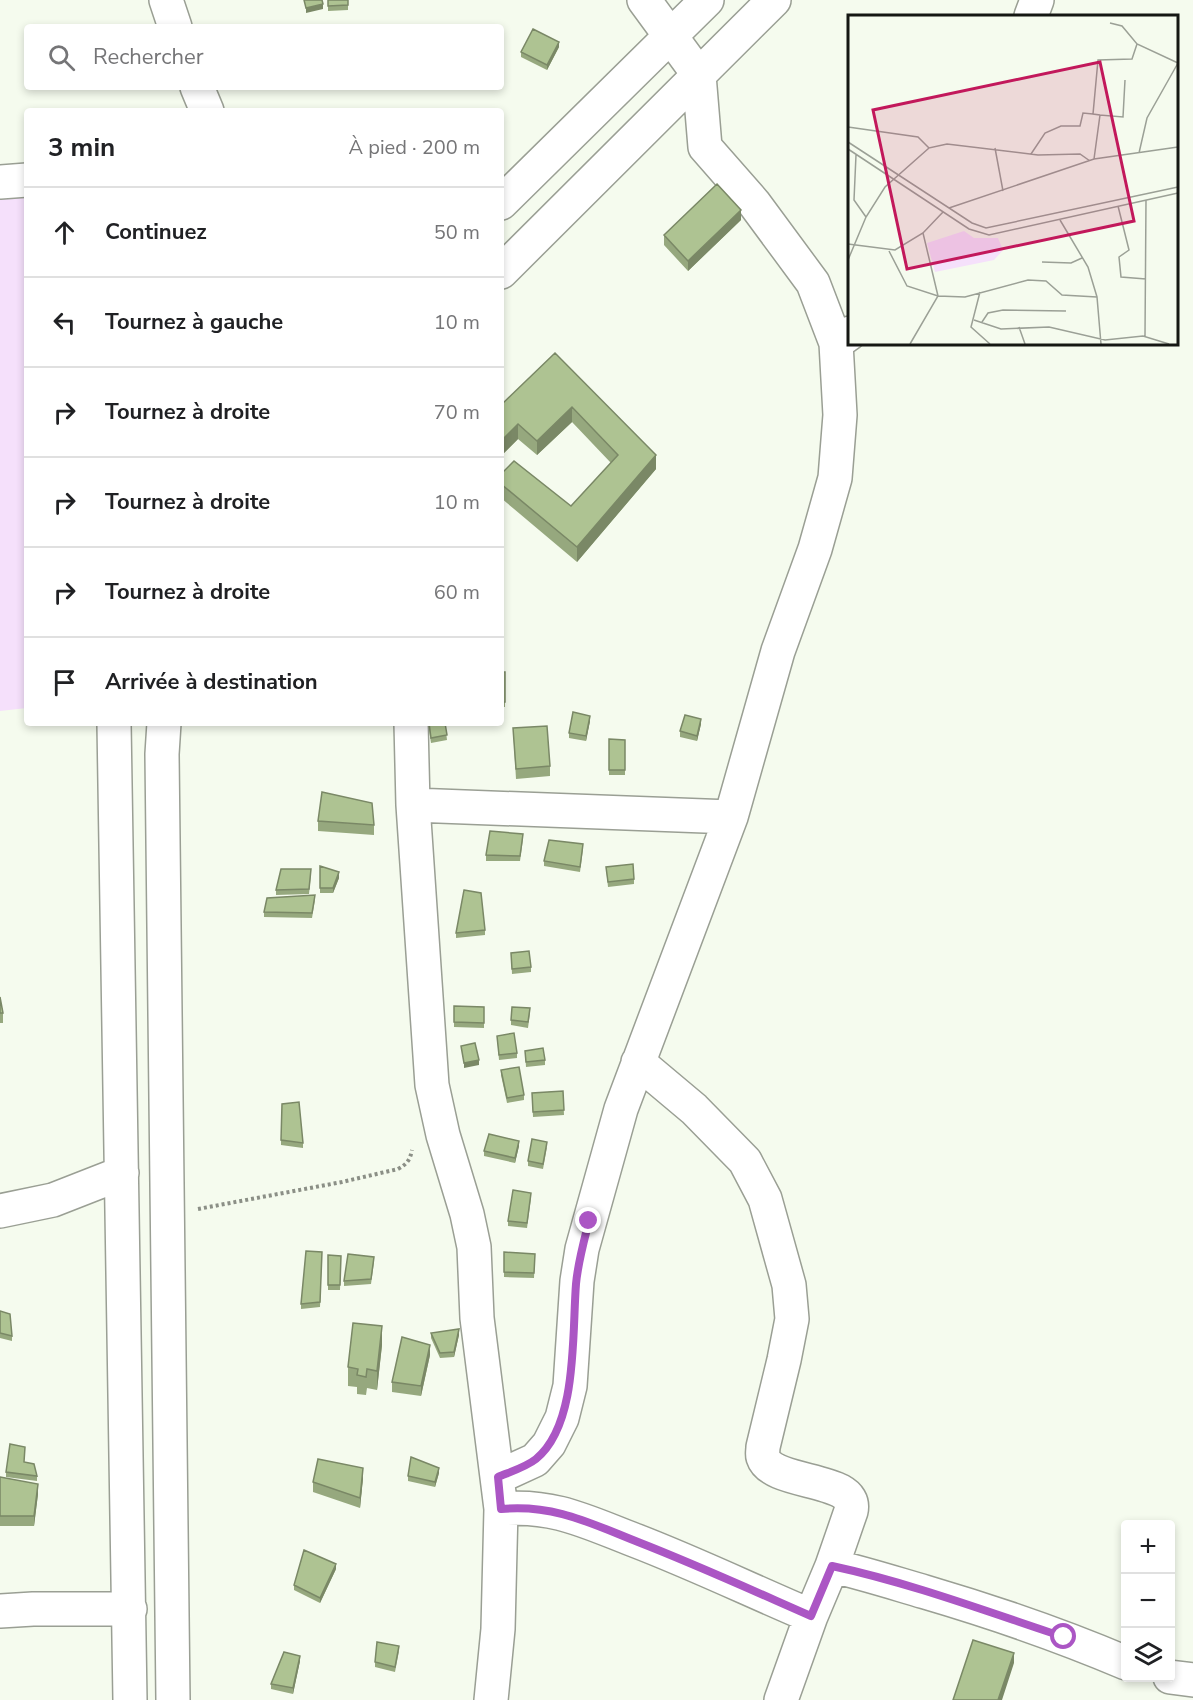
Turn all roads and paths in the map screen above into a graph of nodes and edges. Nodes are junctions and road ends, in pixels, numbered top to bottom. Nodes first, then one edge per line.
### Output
1 (166, 0) edge
2 (644, 0) edge
3 (707, 0) edge
4 (774, 0) edge
5 (1037, 0) edge
6 (1031, 15) edge
7 (174, 24) edge
8 (670, 36) junction
9 (699, 75) junction
10 (198, 90) edge
11 (206, 108) edge
12 (24, 180) edge
13 (0, 182) edge
14 (504, 200) edge
15 (504, 269) edge
16 (843, 338) edge
17 (114, 726) edge
18 (164, 726) edge
19 (411, 726) edge
20 (413, 805) junction
21 (731, 817) junction
22 (638, 1062) junction
23 (413, 1142) dead end
24 (122, 1173) junction
25 (0, 1211) edge
26 (167, 1215) junction
27 (498, 1477) junction
28 (501, 1509) junction
29 (832, 1566) junction
30 (130, 1609) junction
31 (0, 1611) edge
32 (811, 1616) junction
33 (1121, 1662) edge
34 (1175, 1678) edge
35 (1193, 1680) edge
36 (130, 1700) edge
37 (173, 1700) edge
38 (491, 1700) edge
39 (781, 1700) edge

1 - 7 street
2 - 8 street
3 - 8 street
4 - 9 street
5 - 6 street
8 - 9 street
8 - 14 street
9 - 15 street
9 - 16 street
10 - 11 street
12 - 13 street
16 - 21 street
17 - 24 street
18 - 26 street
19 - 20 street
20 - 21 street
20 - 27 street
21 - 22 street
22 - 27 street
22 - 29 street
23 - 26 path
24 - 25 street
24 - 30 street
26 - 37 street
27 - 28 street
28 - 32 street
28 - 38 street
29 - 32 street
29 - 33 street
30 - 31 street
30 - 36 street
32 - 39 street
34 - 35 street

